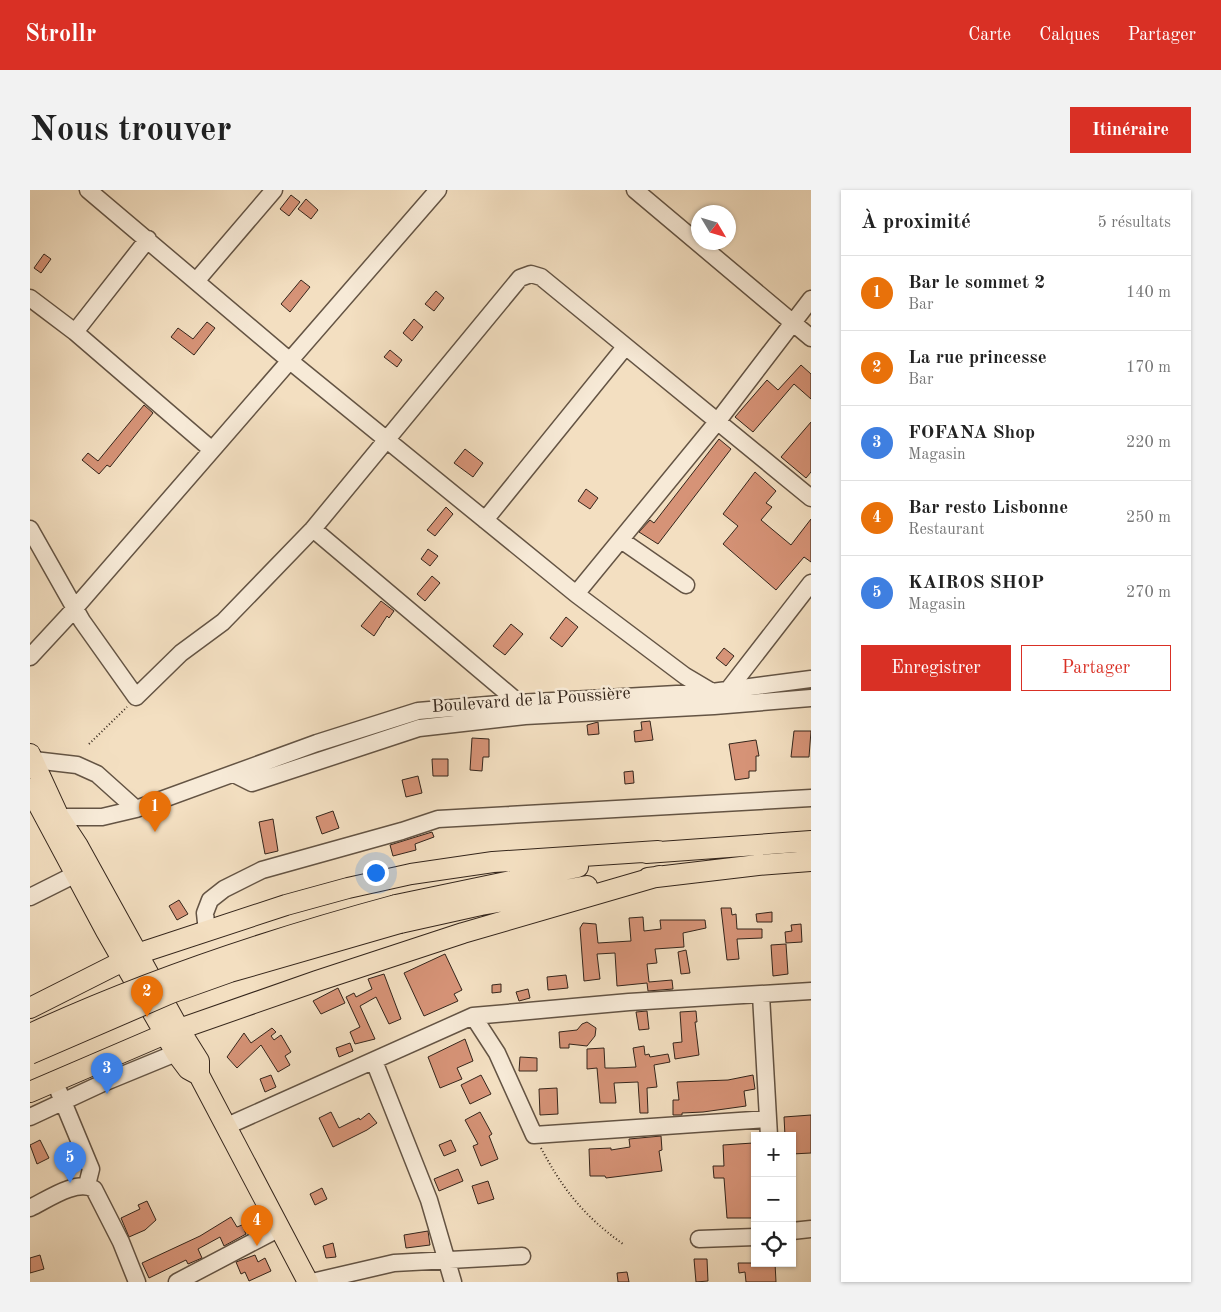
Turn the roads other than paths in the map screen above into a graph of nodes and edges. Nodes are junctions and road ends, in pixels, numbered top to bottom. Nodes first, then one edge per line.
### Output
1 (88, 190) edge
2 (438, 190) edge
3 (635, 190) edge
4 (270, 191) edge
5 (148, 239) junction
6 (197, 280) junction
7 (30, 298) edge
8 (811, 298) edge
9 (792, 323) junction
10 (75, 332) junction
11 (811, 338) edge
12 (625, 347) junction
13 (290, 361) junction
14 (718, 422) junction
15 (386, 438) junction
16 (212, 450) junction
17 (811, 498) edge
18 (485, 520) junction
19 (30, 529) edge
20 (312, 529) junction
21 (621, 540) junction
22 (811, 583) edge
23 (686, 584) dead end
24 (576, 594) junction
25 (74, 608) junction
26 (30, 657) edge
27 (811, 679) edge
28 (728, 690) junction
29 (811, 698) edge
30 (713, 699) junction
31 (518, 703) junction
32 (32, 757) edge
33 (234, 774) junction
34 (30, 789) edge
35 (811, 798) edge
36 (136, 809) junction
37 (59, 817) junction
38 (811, 841) edge
39 (658, 851) junction
40 (811, 861) edge
41 (76, 874) junction
42 (659, 876) junction
43 (30, 897) edge
44 (398, 914) junction
45 (207, 932) junction
46 (112, 941) junction
47 (130, 957) junction
48 (98, 975) junction
49 (811, 991) edge
50 (761, 995) junction
51 (30, 1008) edge
52 (473, 1016) junction
53 (210, 1019) junction
54 (172, 1032) junction
55 (30, 1034) edge
56 (184, 1050) junction
57 (30, 1054) edge
58 (374, 1060) junction
59 (56, 1082) junction
60 (30, 1092) edge
61 (63, 1102) junction
62 (30, 1117) edge
63 (768, 1119) junction
64 (227, 1126) junction
65 (770, 1132) edge
66 (87, 1185) junction
67 (30, 1208) edge
68 (280, 1228) junction
69 (811, 1230) edge
70 (796, 1231) edge
71 (751, 1237) edge
72 (699, 1239) dead end
73 (522, 1256) dead end
74 (447, 1259) junction
75 (137, 1282) edge
76 (177, 1282) edge
77 (308, 1282) edge
78 (312, 1282) edge
79 (453, 1282) edge

1 - 5 street
2 - 13 street
3 - 9 street
4 - 6 street
5 - 6 street
5 - 10 street
6 - 13 street
7 - 10 street
8 - 9 street
9 - 11 street
9 - 14 street
10 - 16 street
12 - 14 street
12 - 15 street
12 - 18 street
13 - 15 street
13 - 16 street
14 - 17 street
14 - 21 street
15 - 18 street
15 - 20 street
16 - 25 street
18 - 24 street
19 - 25 street
20 - 25 street
20 - 31 street
21 - 23 street
21 - 24 street
22 - 28 street
24 - 30 street
25 - 26 street
27 - 28 street, Boulevard de la Poussière
28 - 30 street, Boulevard de la Poussière
29 - 30 street, Boulevard de la Poussière
30 - 31 street, Boulevard de la Poussière
30 - 33 street, Boulevard de la Poussière
31 - 33 street, Boulevard de la Poussière
32 - 36 street
32 - 37 main road
33 - 36 street, Boulevard de la Poussière
34 - 41 main road
35 - 45 street
36 - 37 street, Boulevard de la Poussière
37 - 47 main road
38 - 39 main road
39 - 44 main road
39 - 45 main road
40 - 42 main road
41 - 43 street
41 - 46 main road
42 - 44 main road
42 - 53 main road
44 - 55 main road, bridge
44 - 57 main road, bridge
45 - 47 main road
46 - 47 main road
46 - 48 main road
47 - 48 main road
47 - 54 main road
48 - 51 main road
49 - 50 street
50 - 52 street
50 - 63 street
52 - 58 street
52 - 63 street
53 - 54 main road
53 - 56 main road
54 - 56 main road
54 - 59 main road
56 - 61 street
56 - 64 main road
58 - 64 street
58 - 74 street
59 - 60 main road
59 - 61 street
61 - 62 street
61 - 66 street
63 - 65 street
64 - 68 main road
66 - 67 street
66 - 75 street
68 - 76 street
68 - 77 main road
69 - 70 street
71 - 72 street
73 - 74 street
74 - 78 street
74 - 79 street

